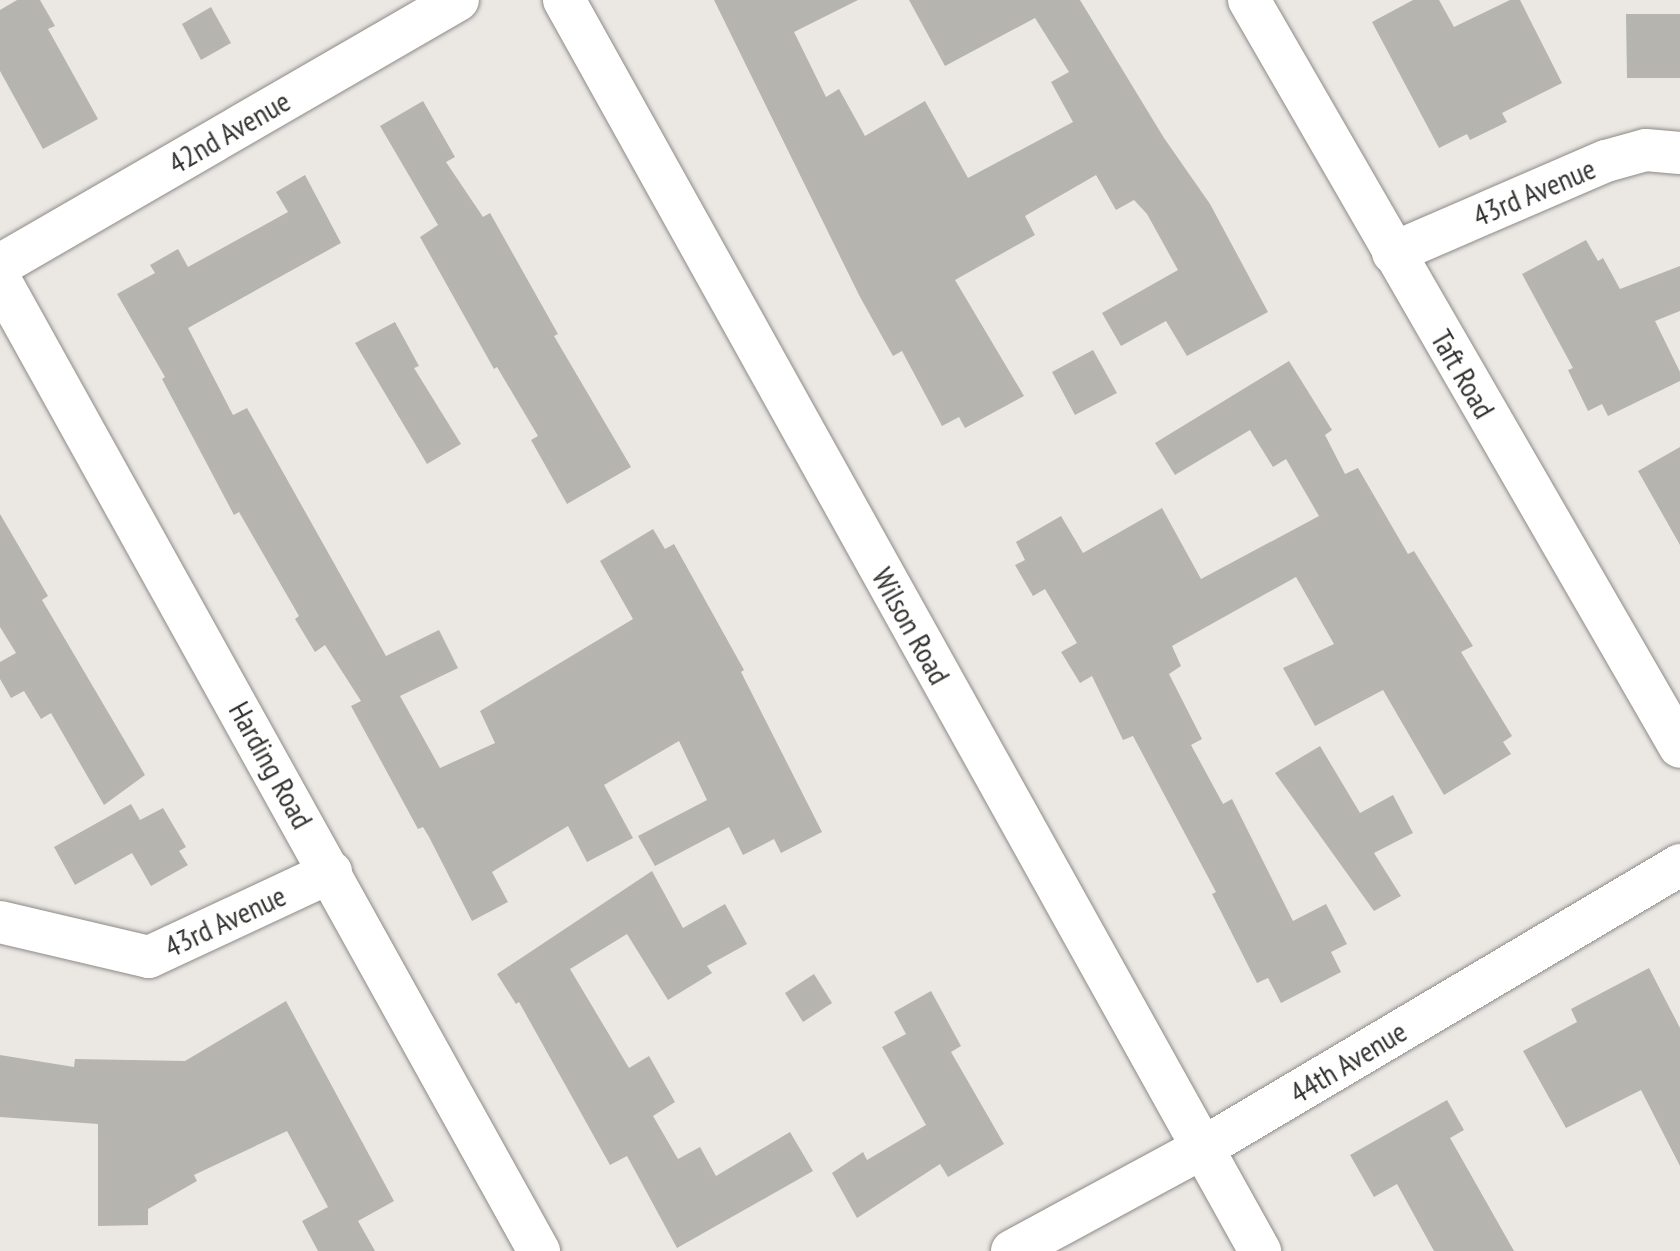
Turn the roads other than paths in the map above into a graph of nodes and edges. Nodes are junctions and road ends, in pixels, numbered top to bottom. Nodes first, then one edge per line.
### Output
1 (458, 0) edge
2 (564, 0) edge
3 (1249, 0) edge
4 (1680, 153) edge
5 (1393, 253) junction
6 (0, 265) edge
7 (0, 280) edge
8 (1680, 747) edge
9 (1680, 866) edge
10 (331, 872) junction
11 (0, 922) edge
12 (1202, 1149) junction
13 (539, 1251) edge
14 (1012, 1251) edge
15 (1260, 1251) edge

1 - 6 street, 42nd Avenue
2 - 12 street, Wilson Road
3 - 5 street, Taft Road
4 - 5 street, 43rd Avenue
5 - 8 street, Taft Road
7 - 10 street, Harding Road
9 - 12 street, 44th Avenue
10 - 11 street, 43rd Avenue
10 - 13 street, Harding Road
12 - 14 street, 44th Avenue
12 - 15 street, Wilson Road

